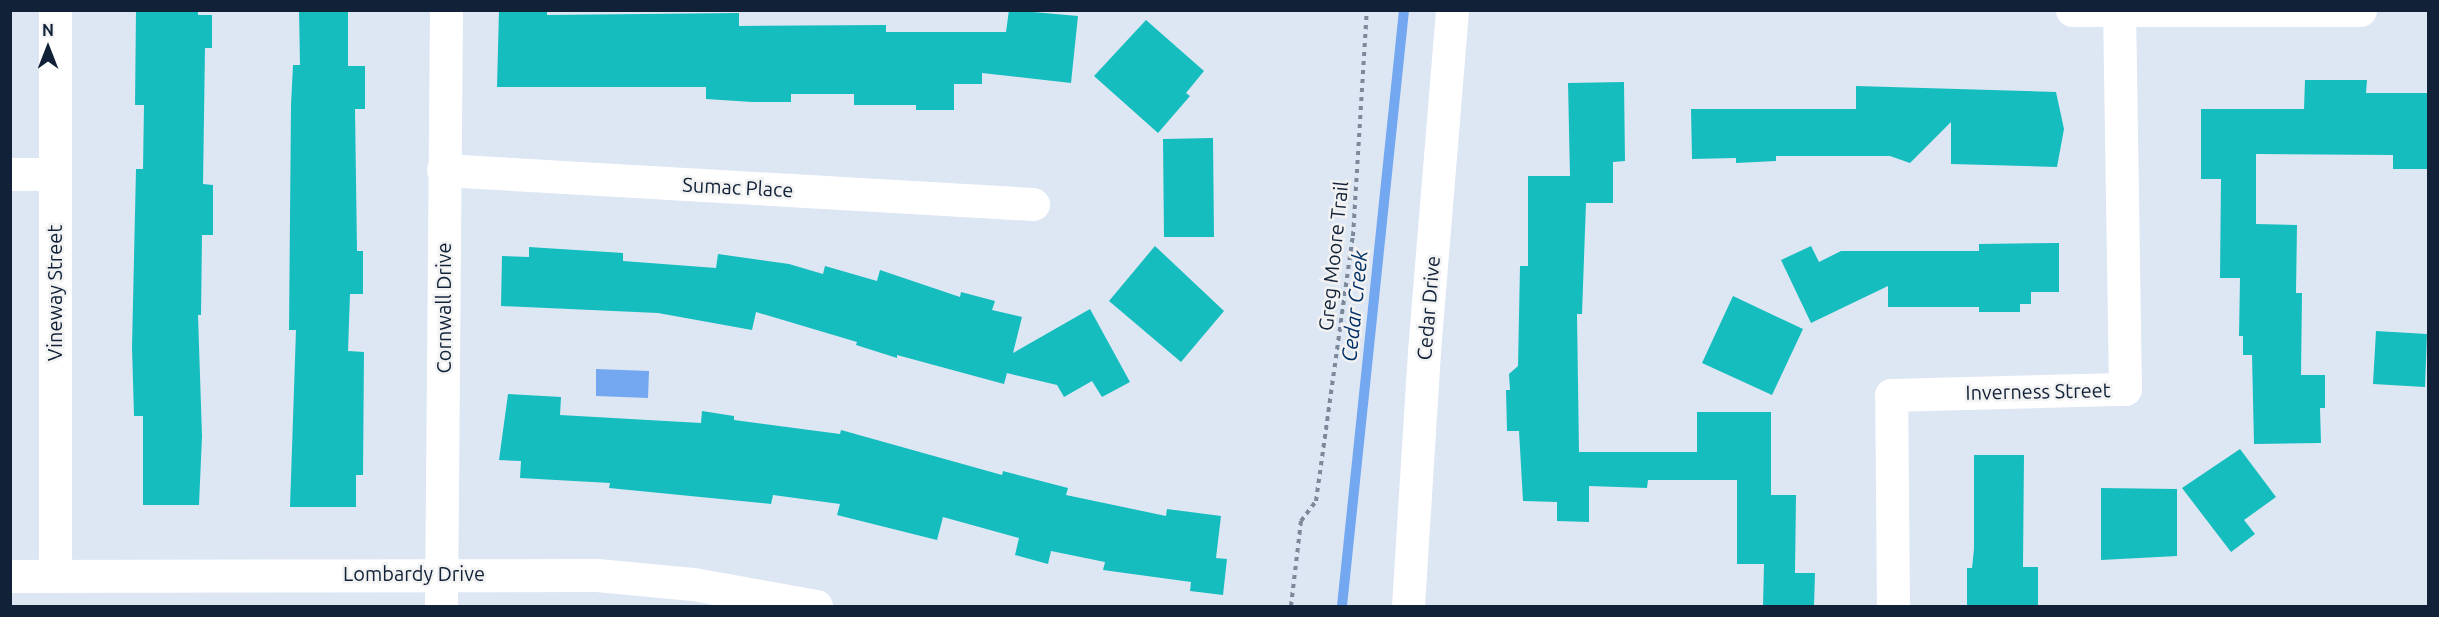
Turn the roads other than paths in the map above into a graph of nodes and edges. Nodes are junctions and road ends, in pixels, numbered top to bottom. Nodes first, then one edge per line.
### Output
1 (55, 10) edge
2 (446, 10) edge
3 (1452, 10) edge
4 (2072, 10) edge
5 (2360, 10) edge
6 (2119, 11) edge
7 (443, 170) junction
8 (10, 174) edge
9 (53, 174) junction
10 (1033, 204) dead end
11 (441, 573) junction
12 (10, 576) edge
13 (55, 576) junction
14 (441, 606) edge
15 (816, 606) edge
16 (1408, 606) edge
17 (1893, 606) edge

1 - 9 street, Vineway Street
2 - 7 street, Cornwall Drive
3 - 16 street, Cedar Drive
4 - 6 street
5 - 6 street
6 - 17 street, Inverness Street
7 - 10 street, Sumac Place
7 - 11 street, Cornwall Drive
8 - 9 street
9 - 13 street, Vineway Street
11 - 13 street, Lombardy Drive
11 - 14 street, Cornwall Drive
11 - 15 street, Lombardy Drive
12 - 13 street, Lombardy Drive

